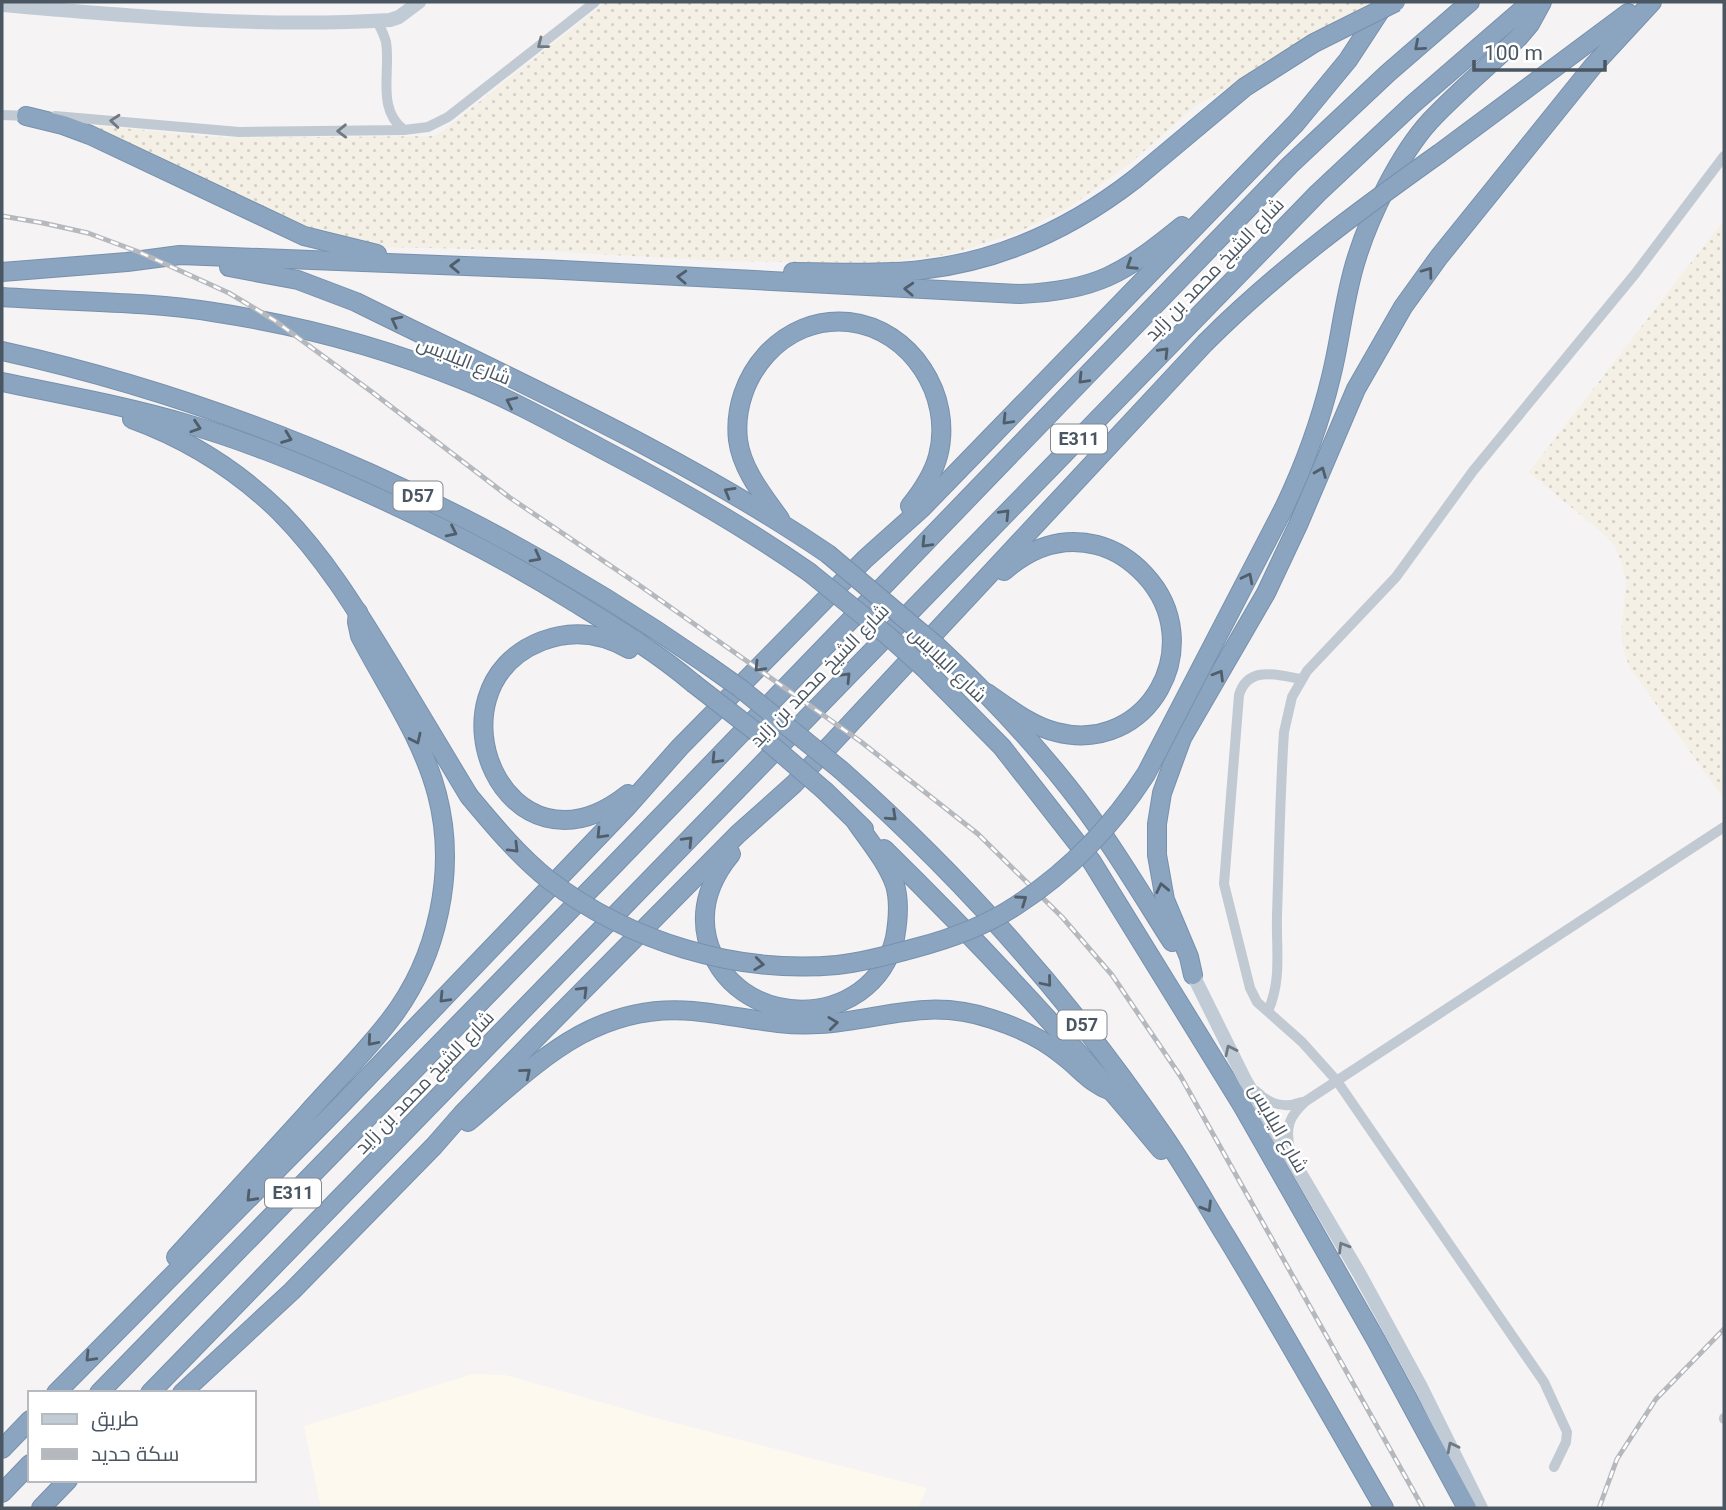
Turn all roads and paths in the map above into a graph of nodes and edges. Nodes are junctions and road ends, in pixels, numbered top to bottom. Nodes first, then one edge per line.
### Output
1 (419, 2) edge
2 (595, 2) edge
3 (1385, 2) edge
4 (1396, 2) edge
5 (1470, 2) edge
6 (1531, 2) edge
7 (1542, 2) edge
8 (1644, 2) edge
9 (1651, 2) edge
10 (2, 5) edge
11 (395, 19) junction
12 (377, 21) junction
13 (386, 42) junction
14 (388, 110) junction
15 (2, 115) edge
16 (26, 117) junction
17 (404, 130) junction
18 (370, 131) junction
19 (1724, 156) edge
20 (1242, 178) junction
21 (127, 262) junction
22 (411, 264) junction
23 (2, 272) edge
24 (723, 279) junction
25 (2, 297) edge
26 (2, 351) edge
27 (2, 382) edge
28 (58, 394) junction
29 (784, 524) junction
30 (865, 559) junction
31 (358, 612) junction
32 (940, 625) junction
33 (677, 669) junction
34 (1301, 679) junction
35 (987, 694) junction
36 (680, 747) junction
37 (775, 800) junction
38 (856, 822) junction
39 (1724, 827) edge
40 (1193, 975) junction
41 (1268, 1011) junction
42 (1245, 1080) junction
43 (1336, 1081) junction
44 (1113, 1092) junction
45 (1306, 1101) junction
46 (434, 1146) junction
47 (1293, 1164) junction
48 (1187, 1173) junction
49 (118, 1328) junction
50 (57, 1391) edge
51 (101, 1391) edge
52 (152, 1391) edge
53 (183, 1391) edge
54 (28, 1422) edge
55 (2, 1449) edge
56 (28, 1466) edge
57 (1554, 1467) dead end
58 (66, 1482) edge
59 (2, 1493) edge
60 (41, 1508) edge
61 (1384, 1508) edge
62 (1467, 1508) edge
63 (1481, 1508) edge

1 - 11 street
2 -> 17 street
3 - 20 highway
4 - 24 highway, bridge
5 -> 51 highway, شارع الشيخ محمد بن زايد / E311
52 -> 6 highway, شارع الشيخ محمد بن زايد / E311
31 -> 7 highway, bridge
8 - 32 highway, bridge
40 -> 9 highway
10 - 12 street
11 - 12 street
11 - 13 street
12 - 13 street
13 - 14 street
14 - 17 street
14 - 18 street
15 - 16 street
18 -> 16 street
16 - 22 highway
17 - 18 street
19 - 34 street
20 -> 24 highway
20 -> 30 highway
21 - 22 highway
21 - 23 highway
29 -> 21 highway
24 -> 22 highway
62 -> 25 highway, شارع اليلايس, bridge
26 -> 48 highway, D57, bridge
27 - 28 highway
28 - 31 highway
28 -> 33 highway
29 - 30 highway
29 - 35 highway, bridge
30 -> 36 highway
31 -> 49 highway
32 - 35 highway
32 - 37 highway
33 - 36 highway
33 - 38 highway, bridge
34 - 41 street
34 - 41 street
35 - 40 highway
36 -> 49 highway
37 - 38 highway
46 -> 37 highway
38 - 44 highway
39 - 43 street
42 -> 40 street
41 - 43 street
42 - 45 street
42 - 47 street
43 - 45 street
43 - 57 street
46 -> 44 highway
44 - 48 highway
45 - 47 street
46 - 53 highway
63 -> 47 street
48 -> 61 highway, D57
49 -> 50 highway
54 - 55 highway
56 - 59 highway
58 - 60 highway

